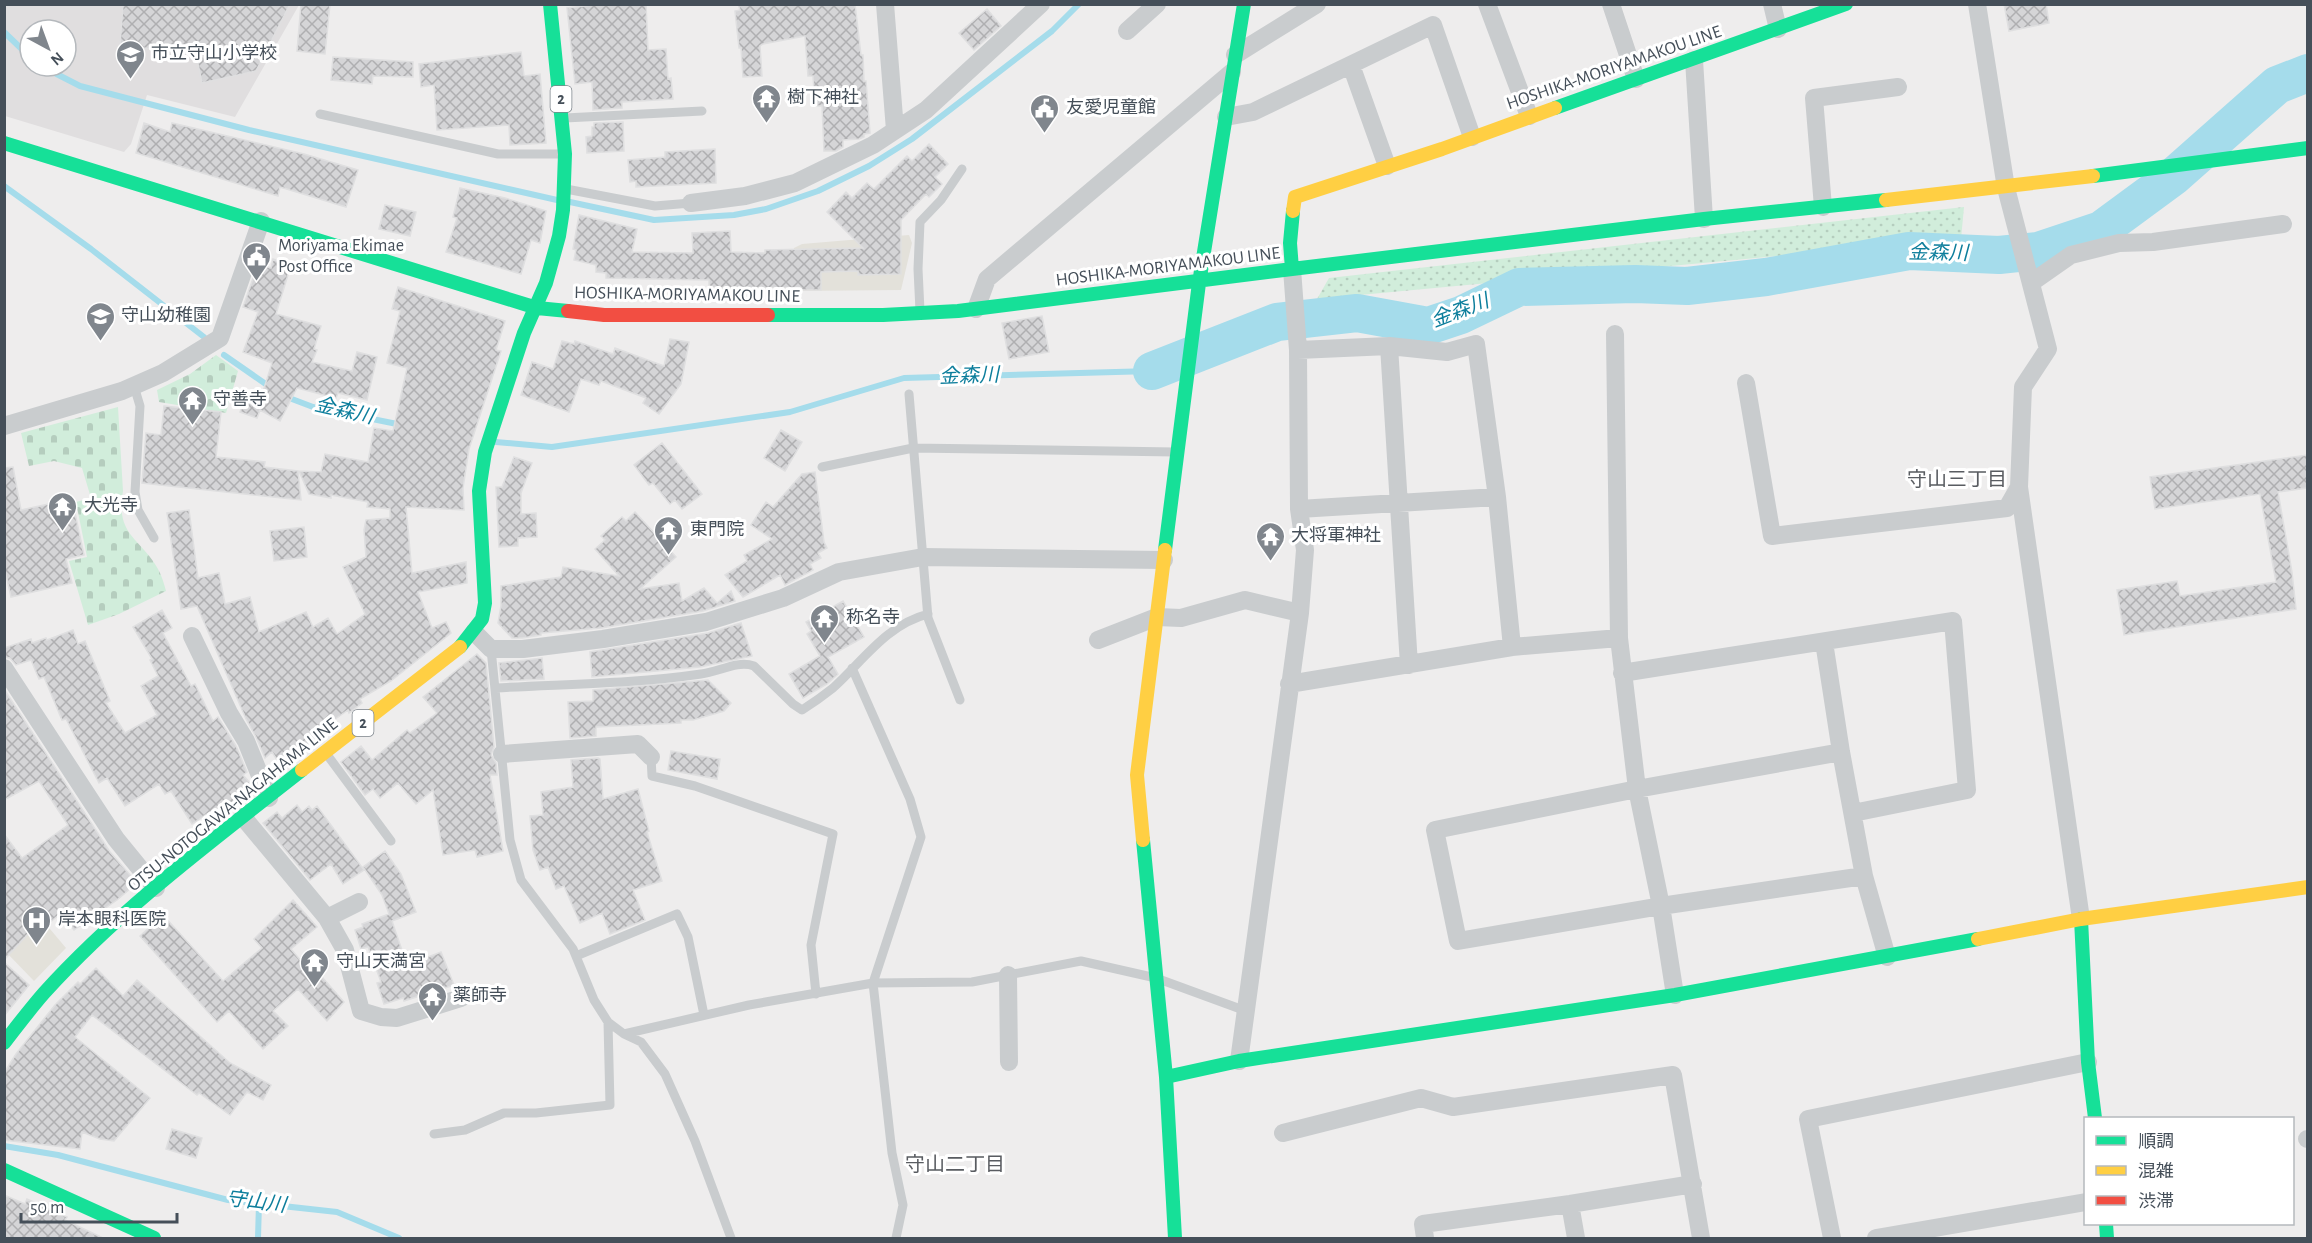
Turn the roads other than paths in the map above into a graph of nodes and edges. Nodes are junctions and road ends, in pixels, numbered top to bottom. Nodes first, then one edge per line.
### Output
1 (550, 4) edge
2 (885, 4) edge
3 (1041, 4) edge
4 (1157, 4) edge
5 (1244, 4) edge
6 (1317, 4) edge
7 (1487, 4) edge
8 (1611, 4) edge
9 (1772, 4) edge
10 (1846, 4) edge
11 (1977, 4) edge
12 (1024, 13) edge
13 (1778, 29) junction
14 (1127, 31) dead end
15 (1694, 60) junction
16 (1234, 64) junction
17 (1351, 65) junction
18 (1636, 79) junction
19 (1898, 87) dead end
20 (702, 111) dead end
21 (320, 114) dead end
22 (1529, 116) junction
23 (1226, 117) junction
24 (563, 119) junction
25 (895, 130) junction
26 (1472, 137) junction
27 (4, 143) edge
28 (2307, 148) edge
29 (566, 154) junction
30 (1387, 166) junction
31 (962, 169) dead end
32 (2006, 189) junction
33 (565, 191) junction
34 (690, 203) joint
35 (1823, 207) junction
36 (1704, 219) junction
37 (261, 220) junction
38 (2283, 224) dead end
39 (1292, 269) junction
40 (1199, 282) junction
41 (2031, 283) junction
42 (537, 308) junction
43 (975, 309) junction
44 (920, 313) junction
45 (1615, 334) dead end
46 (1389, 346) junction
47 (1298, 350) junction
48 (1746, 383) dead end
49 (134, 386) junction
50 (909, 394) dead end
51 (4, 426) edge
52 (913, 448) junction
53 (1178, 452) junction
54 (822, 467) dead end
55 (2019, 487) junction
56 (1497, 497) junction
57 (1399, 502) junction
58 (1299, 510) junction
59 (154, 538) dead end
60 (922, 556) junction
61 (1164, 560) junction
62 (1300, 613) junction
63 (928, 614) junction
64 (1157, 617) junction
65 (474, 632) junction
66 (192, 636) dead end
67 (1619, 638) junction
68 (1098, 640) dead end
69 (1824, 642) junction
70 (1512, 646) junction
71 (491, 649) junction
72 (1409, 665) junction
73 (4, 668) edge
74 (852, 668) junction
75 (1622, 673) junction
76 (1289, 684) junction
77 (495, 688) junction
78 (960, 700) dead end
79 (1841, 752) junction
80 (325, 753) junction
81 (501, 754) junction
82 (651, 757) joint
83 (1637, 789) junction
84 (269, 798) junction
85 (1853, 813) junction
86 (243, 817) junction
87 (390, 841) dead end
88 (1864, 876) junction
89 (2307, 887) edge
90 (156, 888) junction
91 (359, 902) dead end
92 (1661, 906) junction
93 (327, 918) junction
94 (2081, 919) junction
95 (576, 956) junction
96 (1887, 957) junction
97 (1008, 975) junction
98 (1156, 978) junction
99 (873, 983) junction
100 (816, 994) junction
101 (1675, 994) junction
102 (461, 998) dead end
103 (1246, 1011) junction
104 (704, 1015) junction
105 (608, 1022) junction
106 (624, 1034) junction
107 (5, 1041) edge
108 (1239, 1061) junction
109 (1009, 1062) dead end
110 (2088, 1062) junction
111 (1166, 1077) junction
112 (2095, 1117) edge
113 (1283, 1133) dead end
114 (434, 1134) dead end
115 (4, 1170) edge
116 (1693, 1184) junction
117 (2084, 1202) edge
118 (1570, 1204) junction
119 (154, 1239) edge
120 (731, 1239) edge
121 (896, 1239) edge
122 (1174, 1239) edge
123 (1425, 1239) edge
124 (1576, 1239) edge
125 (1701, 1239) edge
126 (1832, 1239) edge
127 (1876, 1239) edge

1 - 24 street, OTSU-NOTOGAWA-NAGAHAMA LINE / 2
2 - 25 street
3 - 12 street
4 - 14 street
5 - 16 street
6 - 16 street
7 - 22 street
8 - 18 street
9 - 13 street
10 - 13 street, HOSHIKA-MORIYAMAKOU LINE
11 - 32 street
12 - 25 street
13 - 15 street, HOSHIKA-MORIYAMAKOU LINE
15 - 18 street, HOSHIKA-MORIYAMAKOU LINE
15 - 36 street
16 - 23 street
16 - 43 street
17 - 23 street
17 - 26 street
17 - 30 street
18 - 22 street, HOSHIKA-MORIYAMAKOU LINE
19 - 35 street
20 - 24 lane
21 - 29 lane
22 - 26 street, HOSHIKA-MORIYAMAKOU LINE
23 - 40 street
24 - 29 street, OTSU-NOTOGAWA-NAGAHAMA LINE / 2
25 - 34 street
26 - 30 street, HOSHIKA-MORIYAMAKOU LINE
27 - 37 street, HOSHIKA-MORIYAMAKOU LINE
28 - 32 street
29 - 33 street, OTSU-NOTOGAWA-NAGAHAMA LINE / 2
30 - 39 street, HOSHIKA-MORIYAMAKOU LINE
31 - 44 lane
32 - 35 street
32 - 41 street
33 - 34 lane
33 - 42 street, OTSU-NOTOGAWA-NAGAHAMA LINE / 2
35 - 36 street
36 - 39 street
37 - 42 street, HOSHIKA-MORIYAMAKOU LINE
37 - 49 street
38 - 41 street
39 - 40 street, HOSHIKA-MORIYAMAKOU LINE
39 - 47 street
40 - 43 street, HOSHIKA-MORIYAMAKOU LINE
40 - 53 street
41 - 55 street
42 - 44 street, HOSHIKA-MORIYAMAKOU LINE
42 - 65 street, OTSU-NOTOGAWA-NAGAHAMA LINE / 2
43 - 44 street, HOSHIKA-MORIYAMAKOU LINE
45 - 67 street
46 - 47 street
46 - 56 street
46 - 57 street
47 - 58 street
48 - 55 street
49 - 51 street
49 - 59 lane
50 - 52 lane
52 - 53 lane
52 - 54 lane
52 - 60 lane
53 - 61 street
55 - 94 street
56 - 57 street
56 - 70 street
57 - 58 street
57 - 72 street
58 - 62 street
60 - 61 street
60 - 63 lane
60 - 71 street
61 - 64 street
62 - 64 street
62 - 76 street
63 - 74 lane
63 - 78 lane
64 - 68 street
64 - 98 street
65 - 71 street
65 - 80 street, OTSU-NOTOGAWA-NAGAHAMA LINE / 2
66 - 84 street
67 - 70 street
67 - 75 street
69 - 75 street
69 - 79 street
69 - 85 street
70 - 72 street
71 - 77 lane
72 - 76 street
73 - 90 street
74 - 77 lane
74 - 99 lane
75 - 83 street
76 - 103 street
77 - 81 lane
79 - 83 street
79 - 85 street
80 - 84 street, OTSU-NOTOGAWA-NAGAHAMA LINE / 2
80 - 87 lane
81 - 82 street
81 - 95 lane
82 - 100 lane
83 - 92 street
83 - 92 street
84 - 86 street, OTSU-NOTOGAWA-NAGAHAMA LINE / 2
85 - 88 street
86 - 90 street, OTSU-NOTOGAWA-NAGAHAMA LINE / 2
86 - 93 street
88 - 92 street
88 - 96 street
89 - 94 street
90 - 107 street, OTSU-NOTOGAWA-NAGAHAMA LINE / 2
91 - 93 street
92 - 101 street
93 - 102 street
94 - 96 street
94 - 110 street
95 - 104 lane
95 - 105 lane
96 - 101 street
97 - 98 lane
97 - 99 lane
97 - 109 street
98 - 103 lane
98 - 111 street
99 - 100 lane
99 - 121 lane
100 - 104 lane
101 - 108 street
103 - 108 street
104 - 106 lane
105 - 106 lane
105 - 114 lane
106 - 120 lane
108 - 111 street
110 - 112 street
110 - 126 street
111 - 122 street
113 - 116 street
115 - 119 street
116 - 118 street
116 - 125 street
117 - 127 street
118 - 123 street
118 - 124 street

